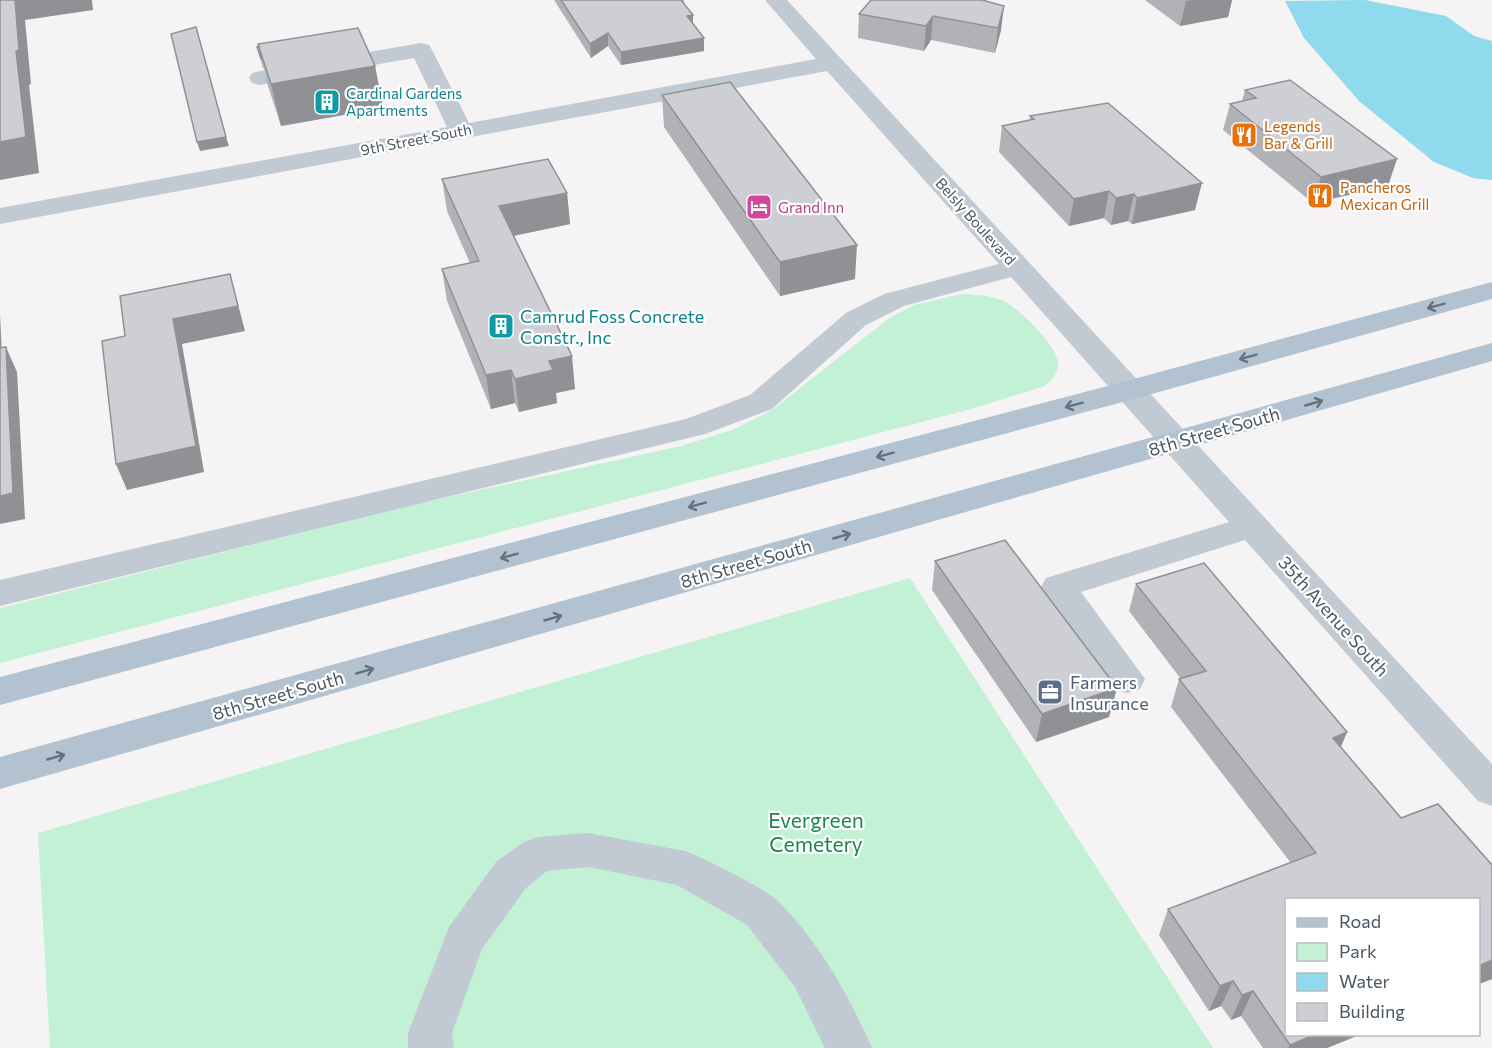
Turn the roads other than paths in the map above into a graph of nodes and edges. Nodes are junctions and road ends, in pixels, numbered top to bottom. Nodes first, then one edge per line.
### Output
1 (775, 0) edge
2 (832, 63) junction
3 (260, 78) edge
4 (461, 131) junction
5 (0, 216) edge
6 (1017, 267) junction
7 (1492, 290) edge
8 (1492, 352) edge
9 (1130, 390) junction
10 (1177, 442) junction
11 (1253, 526) junction
12 (0, 593) edge
13 (1127, 680) dead end
14 (0, 692) edge
15 (0, 773) edge
16 (1492, 790) edge
17 (431, 1048) edge
18 (849, 1048) edge

1 - 2 street, Belsly Boulevard
2 - 4 street, 9th Street South
2 - 6 street, Belsly Boulevard
3 - 4 street
4 - 5 street, 9th Street South
6 - 9 street, Belsly Boulevard
6 - 12 street
7 -> 9 main road
10 -> 8 main road, 8th Street South
9 - 10 street, Belsly Boulevard
9 -> 14 main road
10 - 11 street, 35th Avenue South
15 -> 10 main road, 8th Street South
11 - 13 street
11 - 16 street, 35th Avenue South
17 - 18 street

